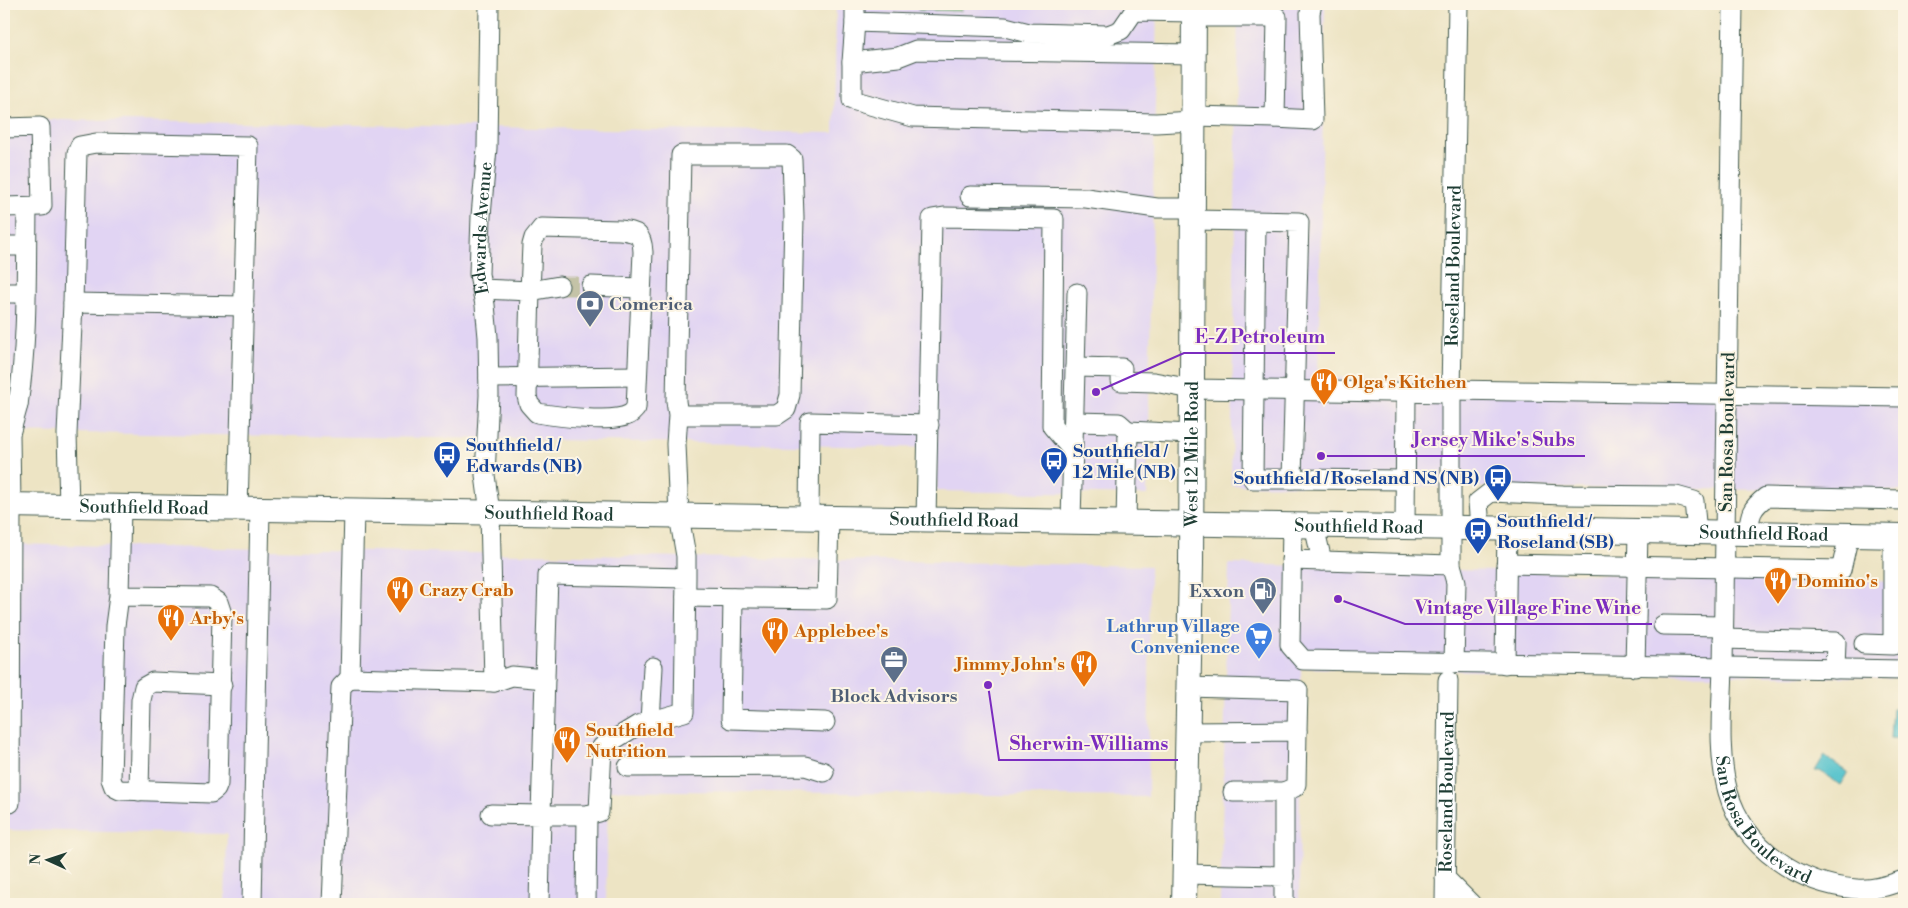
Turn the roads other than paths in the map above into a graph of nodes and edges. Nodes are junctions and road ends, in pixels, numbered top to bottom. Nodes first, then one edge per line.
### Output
1 (490, 4) edge
2 (1458, 4) edge
3 (1733, 4) edge
4 (1310, 7) edge
5 (1194, 11) edge
6 (855, 13) edge
7 (1194, 54) junction
8 (852, 62) junction
9 (1193, 118) junction
10 (1275, 118) junction
11 (4, 128) edge
12 (970, 196) dead end
13 (4, 207) edge
14 (27, 207) junction
15 (1194, 214) junction
16 (1256, 222) junction
17 (4, 246) edge
18 (26, 246) junction
19 (559, 286) tunnel mouth
20 (591, 286) tunnel mouth
21 (640, 288) junction
22 (482, 289) junction
23 (530, 291) junction
24 (4, 293) edge
25 (26, 293) junction
26 (1077, 293) dead end
27 (73, 302) junction
28 (244, 306) junction
29 (1075, 367) junction
30 (637, 376) junction
31 (527, 377) junction
32 (489, 378) junction
33 (1192, 390) junction
34 (1253, 390) junction
35 (1294, 391) junction
36 (1406, 392) junction
37 (1451, 392) junction
38 (1728, 394) junction
39 (1904, 397) edge
40 (11, 405) edge
41 (678, 415) junction
42 (1074, 422) junction
43 (929, 425) junction
44 (1128, 431) junction
45 (1191, 434) junction
46 (1073, 451) junction
47 (1292, 479) junction
48 (1406, 480) junction
49 (1904, 500) edge
50 (8, 505) edge
51 (69, 506) junction
52 (121, 507) junction
53 (249, 509) junction
54 (354, 511) junction
55 (490, 513) junction
56 (679, 516) junction
57 (819, 518) junction
58 (926, 520) junction
59 (1071, 521) junction
60 (1126, 522) junction
61 (1191, 524) junction
62 (1303, 525) junction
63 (1405, 527) junction
64 (1451, 528) junction
65 (1480, 528) junction
66 (1507, 528) junction
67 (1638, 532) junction
68 (1697, 533) junction
69 (1737, 534) junction
70 (1849, 535) junction
71 (1899, 536) edge
72 (1291, 560) junction
73 (1322, 561) junction
74 (1506, 564) junction
75 (1451, 565) junction
76 (1638, 566) junction
77 (1725, 568) junction
78 (686, 578) junction
79 (119, 596) junction
80 (686, 597) junction
81 (733, 598) junction
82 (1663, 625) dead end
83 (1723, 633) junction
84 (1864, 644) dead end
85 (7, 648) edge
86 (1505, 664) junction
87 (1636, 666) junction
88 (653, 667) dead end
89 (1723, 667) junction
90 (1835, 669) junction
91 (1904, 670) edge
92 (1451, 672) junction
93 (114, 674) junction
94 (350, 678) junction
95 (545, 679) junction
96 (494, 682) junction
97 (222, 684) junction
98 (1188, 687) junction
99 (143, 691) junction
100 (650, 722) junction
101 (825, 722) dead end
102 (1297, 731) junction
103 (1187, 732) junction
104 (628, 767) dead end
105 (824, 772) dead end
106 (139, 791) junction
107 (1233, 792) dead end
108 (1284, 792) junction
109 (4, 803) edge
110 (491, 814) dead end
111 (587, 814) junction
112 (541, 815) junction
113 (1184, 874) junction
114 (1284, 876) junction
115 (1445, 878) junction
116 (1904, 880) edge
117 (1857, 897) edge
118 (252, 904) edge
119 (332, 904) edge
120 (539, 904) edge
121 (586, 904) edge
122 (1184, 904) edge
123 (1284, 904) edge
124 (1445, 904) edge
125 (1471, 904) edge

1 - 22 street, Edwards Avenue
2 - 37 street, Roseland Boulevard
3 - 38 street, San Rosa Boulevard
4 - 10 street
5 - 6 street
5 - 7 main road, West 12 Mile Road
5 - 10 street
6 - 8 street
7 - 8 street
7 - 9 main road, West 12 Mile Road
8 - 9 street
9 - 10 street
9 - 15 main road, West 12 Mile Road
11 - 14 street
12 - 15 street
13 - 14 street
14 - 18 street
15 - 16 street
15 - 33 main road, West 12 Mile Road
16 - 34 street
16 - 35 street
17 - 18 street
18 - 25 street
19 - 23 street
20 - 21 street
21 - 23 street
21 - 30 street
22 - 23 street
22 - 32 street, Edwards Avenue
23 - 31 street
24 - 25 street
25 - 40 street
26 - 29 street
27 - 28 street
27 - 28 street
27 - 51 street
28 - 53 street
29 - 33 street
29 - 42 street
30 - 31 street
30 - 31 street
31 - 32 street
32 - 55 street, Edwards Avenue
33 - 34 street
33 - 45 main road, West 12 Mile Road
34 - 35 street
34 - 47 street
35 - 36 street
35 - 47 street
36 - 37 street
36 - 48 street
37 - 38 street
37 - 64 street, Roseland Boulevard
38 - 39 street
38 - 69 street, San Rosa Boulevard
40 - 50 street
41 - 41 street
41 - 56 street
42 - 44 street
42 - 46 street
43 - 46 street
43 - 57 street
43 - 58 street
44 - 45 street
44 - 60 street
45 - 61 main road, West 12 Mile Road
46 - 59 street
47 - 48 street
48 - 63 street
49 - 69 street
50 - 51 main road, Southfield Road
50 - 85 street
51 - 52 main road, Southfield Road
52 - 53 main road, Southfield Road
52 - 79 street
53 - 54 main road, Southfield Road
53 - 118 street
54 - 55 main road, Southfield Road
54 - 94 street
55 - 56 main road, Southfield Road
55 - 96 street, Edwards Avenue
56 - 57 main road, Southfield Road
56 - 78 street
57 - 58 main road, Southfield Road
57 - 81 street
58 - 59 main road, Southfield Road
59 - 60 main road, Southfield Road
60 - 61 main road, Southfield Road
61 - 62 main road, Southfield Road
61 - 98 main road, West 12 Mile Road
62 - 63 main road, Southfield Road
62 - 72 street
62 - 73 street
63 - 64 main road, Southfield Road
64 - 65 main road, Southfield Road
64 - 75 street, Roseland Boulevard
65 - 66 main road, Southfield Road
65 - 68 street
66 - 67 main road, Southfield Road
66 - 74 street
67 - 68 main road, Southfield Road
67 - 76 street
68 - 69 main road, Southfield Road
69 - 70 main road, Southfield Road
69 - 77 street, San Rosa Boulevard
70 - 71 main road, Southfield Road
70 - 77 street
71 - 84 street
72 - 73 street
72 - 92 street
73 - 75 street
74 - 76 street
74 - 86 street
75 - 92 street, Roseland Boulevard
76 - 77 street
76 - 87 street
77 - 83 street, San Rosa Boulevard
78 - 80 street
78 - 95 street
79 - 93 street
79 - 97 street
80 - 81 street
80 - 100 street
81 - 101 street
82 - 83 street
83 - 89 street, San Rosa Boulevard
83 - 90 street
85 - 109 street
86 - 87 street
86 - 92 street
87 - 89 street
88 - 100 street
89 - 90 street
89 - 117 street, San Rosa Boulevard
90 - 91 street
92 - 115 street, Roseland Boulevard
93 - 99 street
93 - 106 street
94 - 96 street
94 - 119 street
95 - 96 street
95 - 112 street
97 - 99 street
97 - 106 street
98 - 102 street
98 - 103 main road, West 12 Mile Road
99 - 106 street
100 - 111 street
102 - 103 street
102 - 108 street
103 - 113 main road, West 12 Mile Road
104 - 105 street
107 - 108 street
108 - 114 street
110 - 112 street
111 - 112 street
111 - 121 street
112 - 120 street
113 - 114 street
113 - 122 main road, West 12 Mile Road
114 - 123 street
115 - 124 street, Roseland Boulevard
115 - 125 street
116 - 117 street

